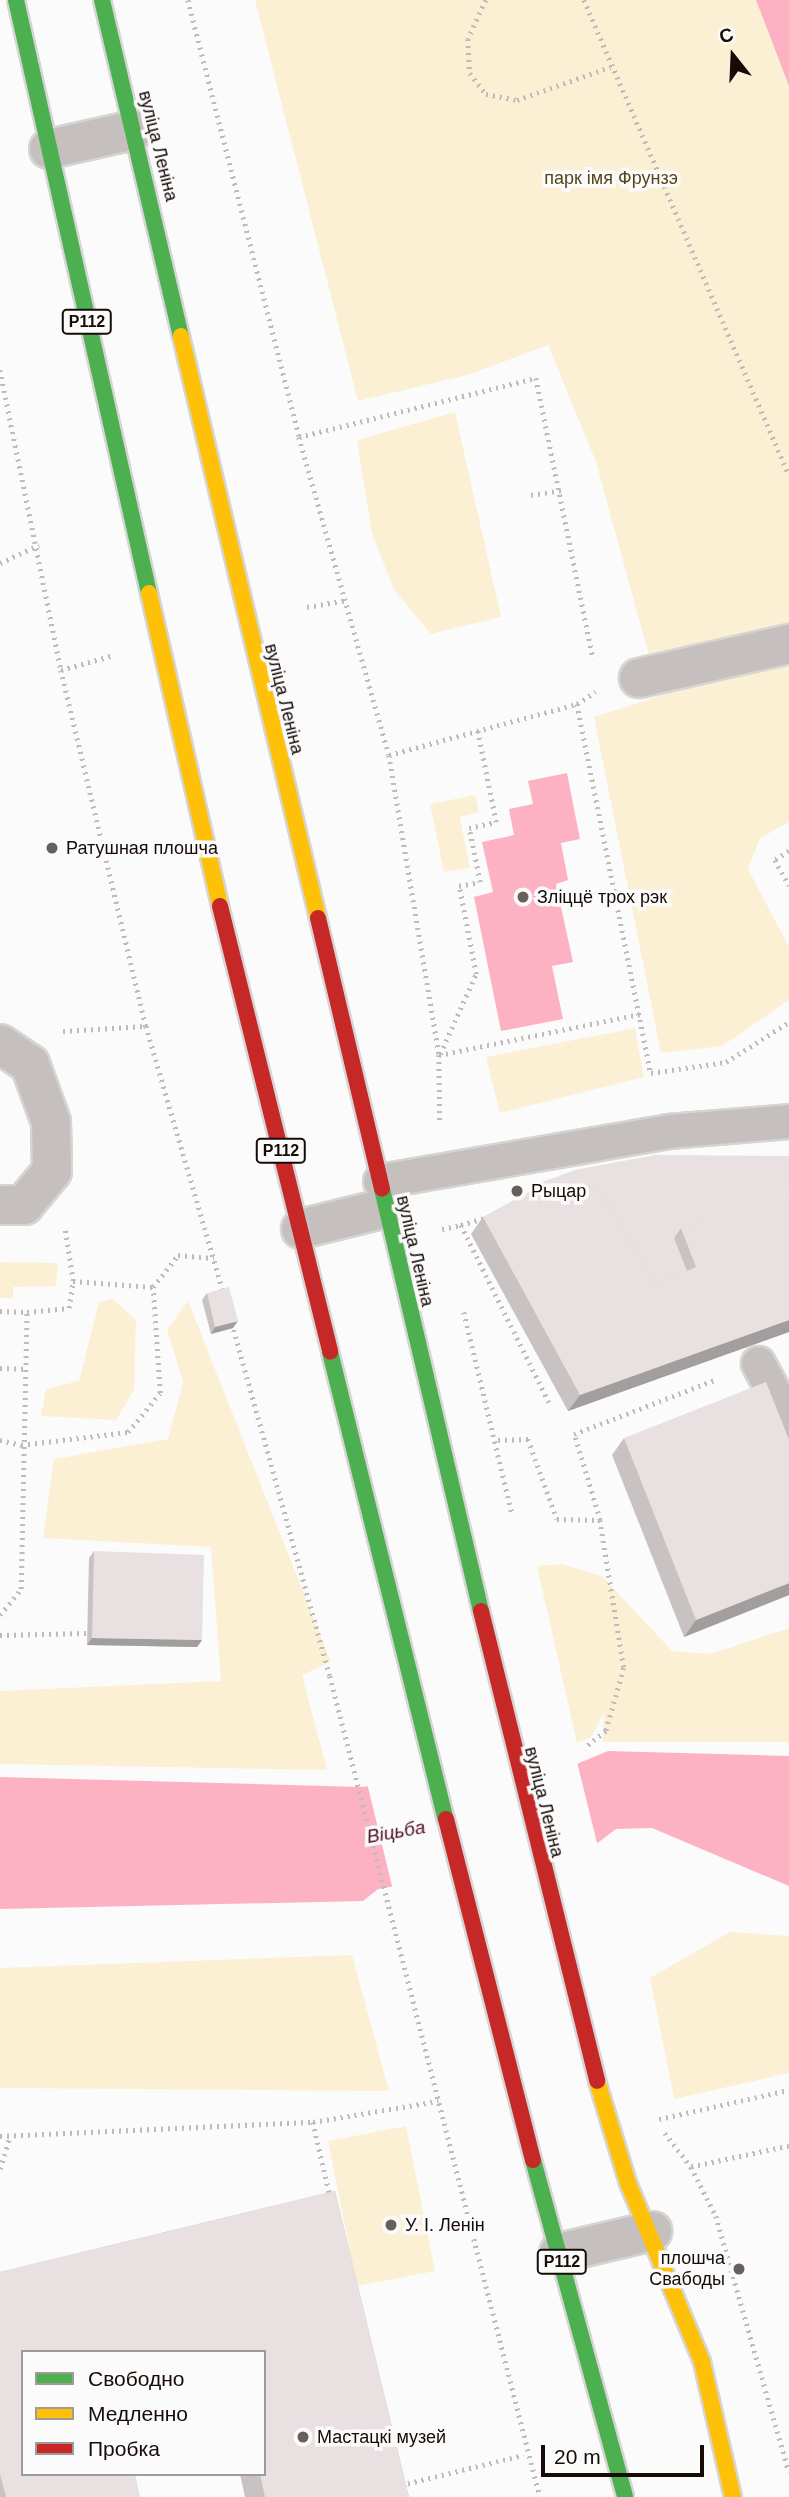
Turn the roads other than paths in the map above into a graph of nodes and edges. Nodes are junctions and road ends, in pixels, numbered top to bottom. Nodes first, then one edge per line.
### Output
1 (16, 0) edge
2 (102, 0) edge
3 (134, 130) junction
4 (49, 149) junction
5 (789, 644) edge
6 (639, 678) road end
7 (0, 1044) edge
8 (789, 1121) edge
9 (383, 1194) junction
10 (12, 1205) edge
11 (300, 1229) junction
12 (758, 1363) edge
13 (788, 1414) edge
14 (652, 2231) junction
15 (559, 2253) junction
16 (625, 2497) edge
17 (733, 2497) edge

1 - 4 main road, Р112
2 - 3 main road, вуліца Леніна
3 - 4 street
3 - 9 main road, вуліца Леніна
4 - 11 main road, Р112
5 - 6 street
7 - 10 street
8 - 9 lane
9 - 11 street
9 - 14 main road, вуліца Леніна
11 - 15 main road, Р112
12 - 13 lane
14 - 15 street
14 - 17 main road, вуліца Леніна
15 - 16 main road, Р112

